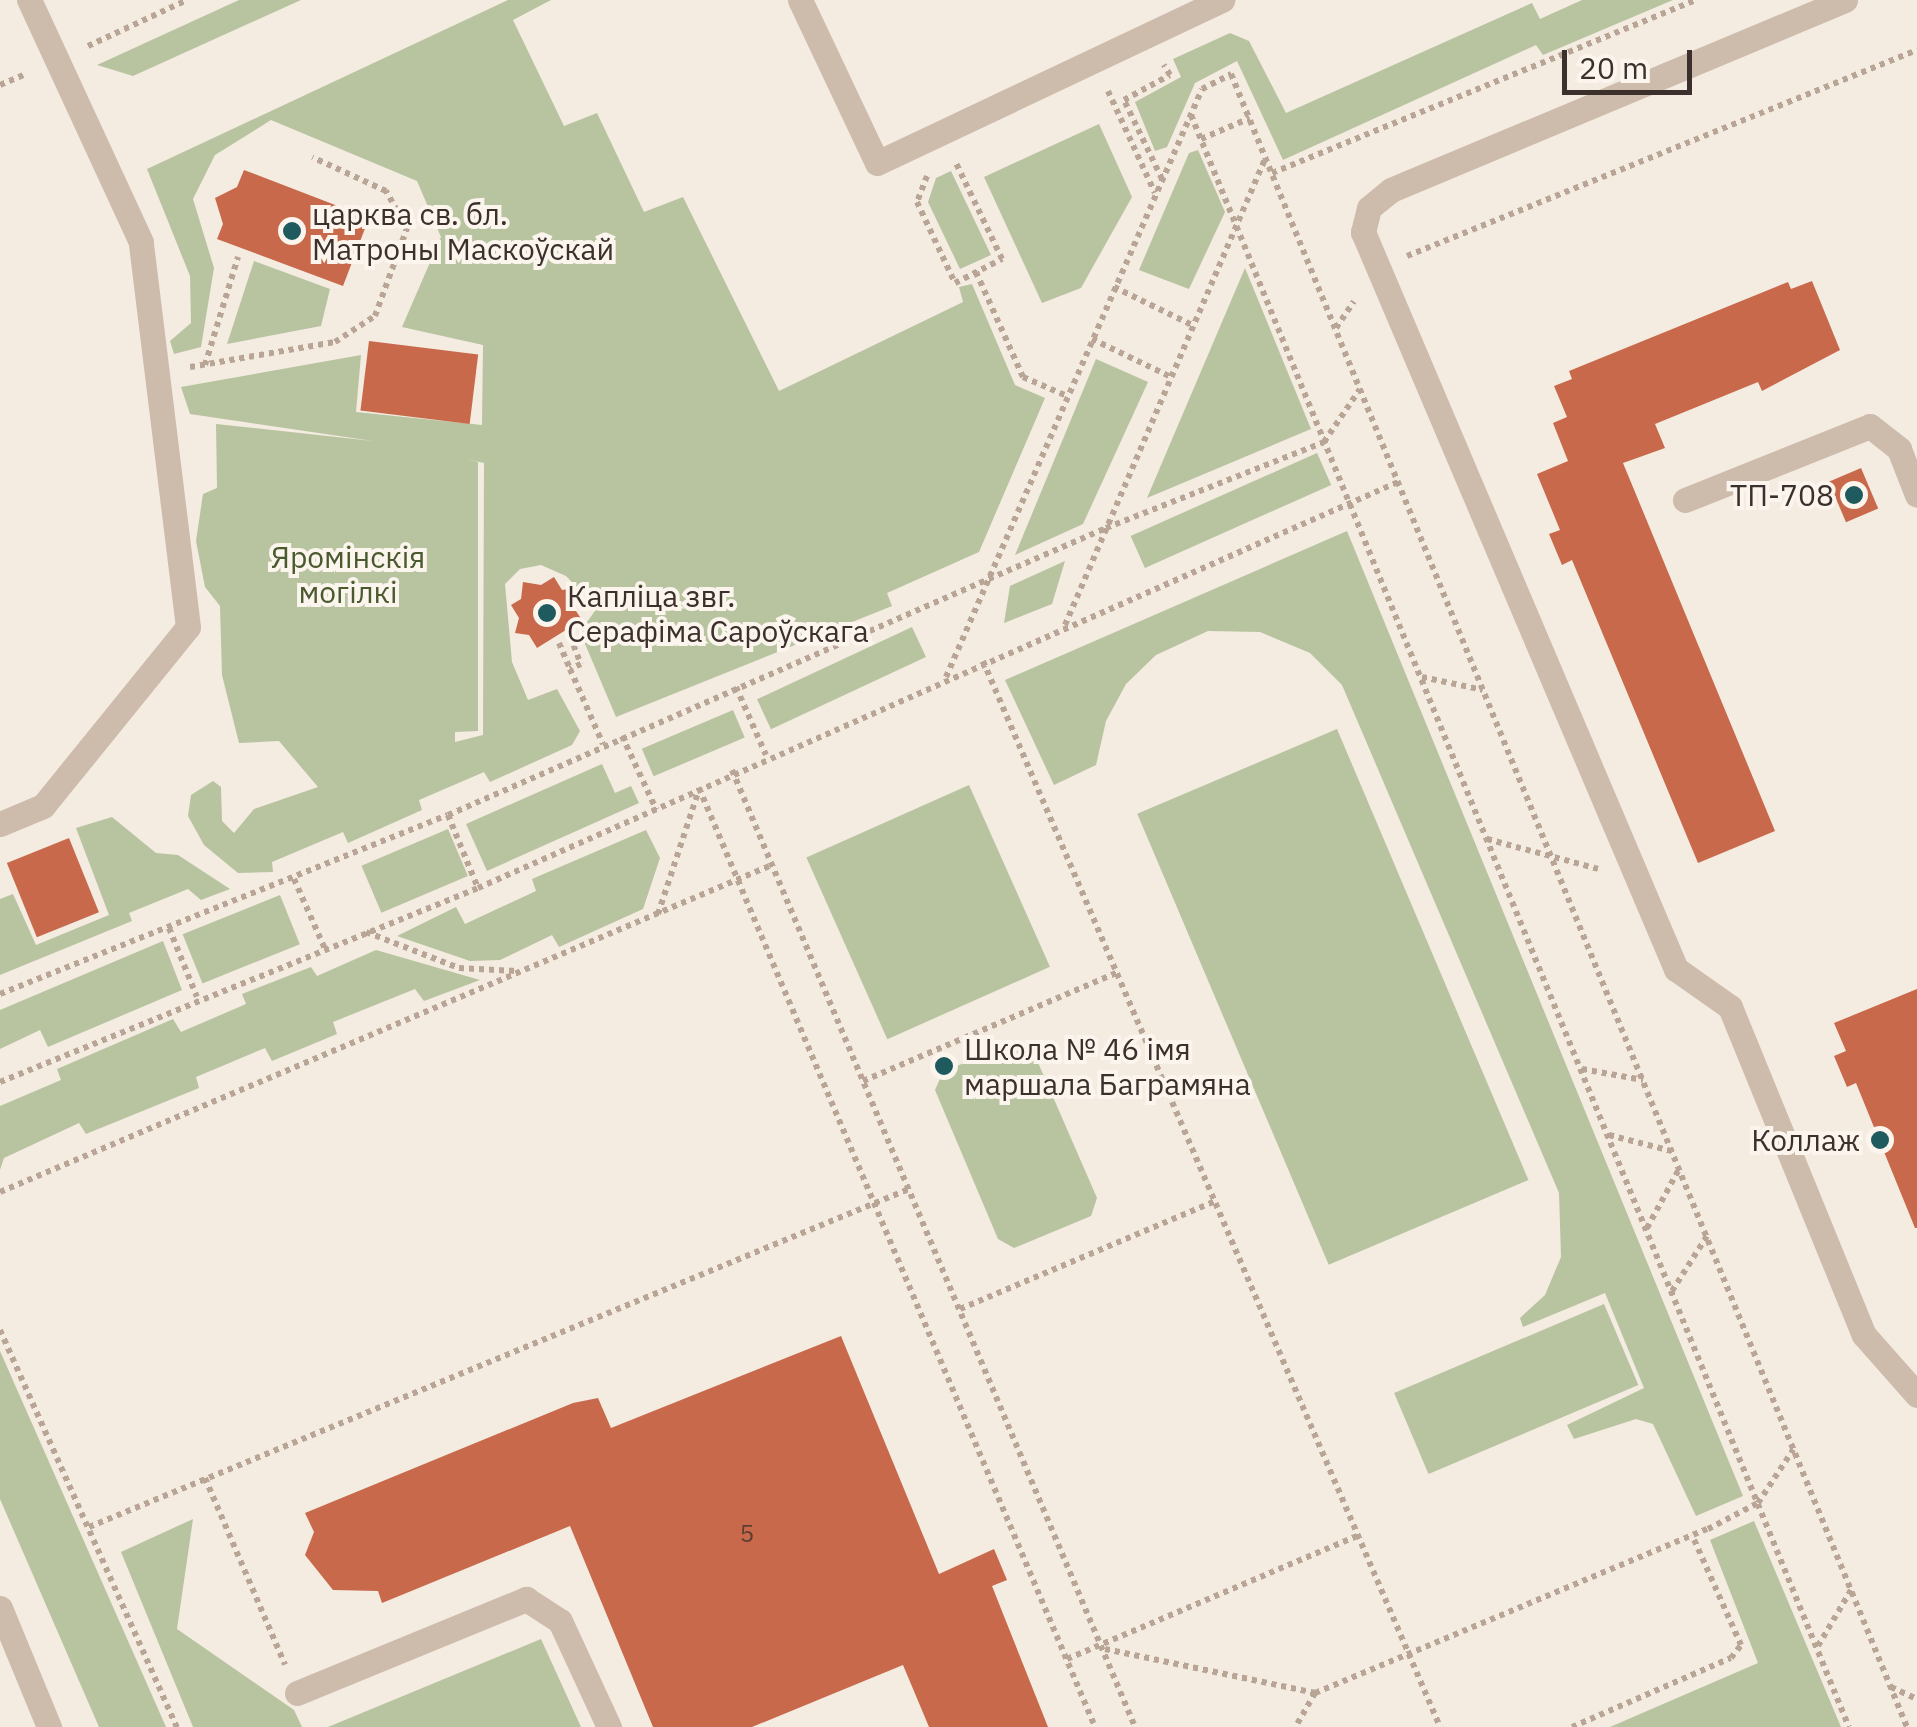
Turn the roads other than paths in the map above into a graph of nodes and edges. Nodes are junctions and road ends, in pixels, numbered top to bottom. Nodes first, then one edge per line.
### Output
1 (30, 0) edge
2 (800, 0) edge
3 (1222, 0) edge
4 (1846, 0) edge
5 (1917, 495) edge
6 (1685, 500) dead end
7 (0, 824) edge
8 (1917, 1395) edge
9 (0, 1608) edge
10 (297, 1693) road end
11 (48, 1727) edge
12 (610, 1727) edge

1 - 7 street
2 - 3 street
4 - 8 street
5 - 6 street
9 - 11 street
10 - 12 street

